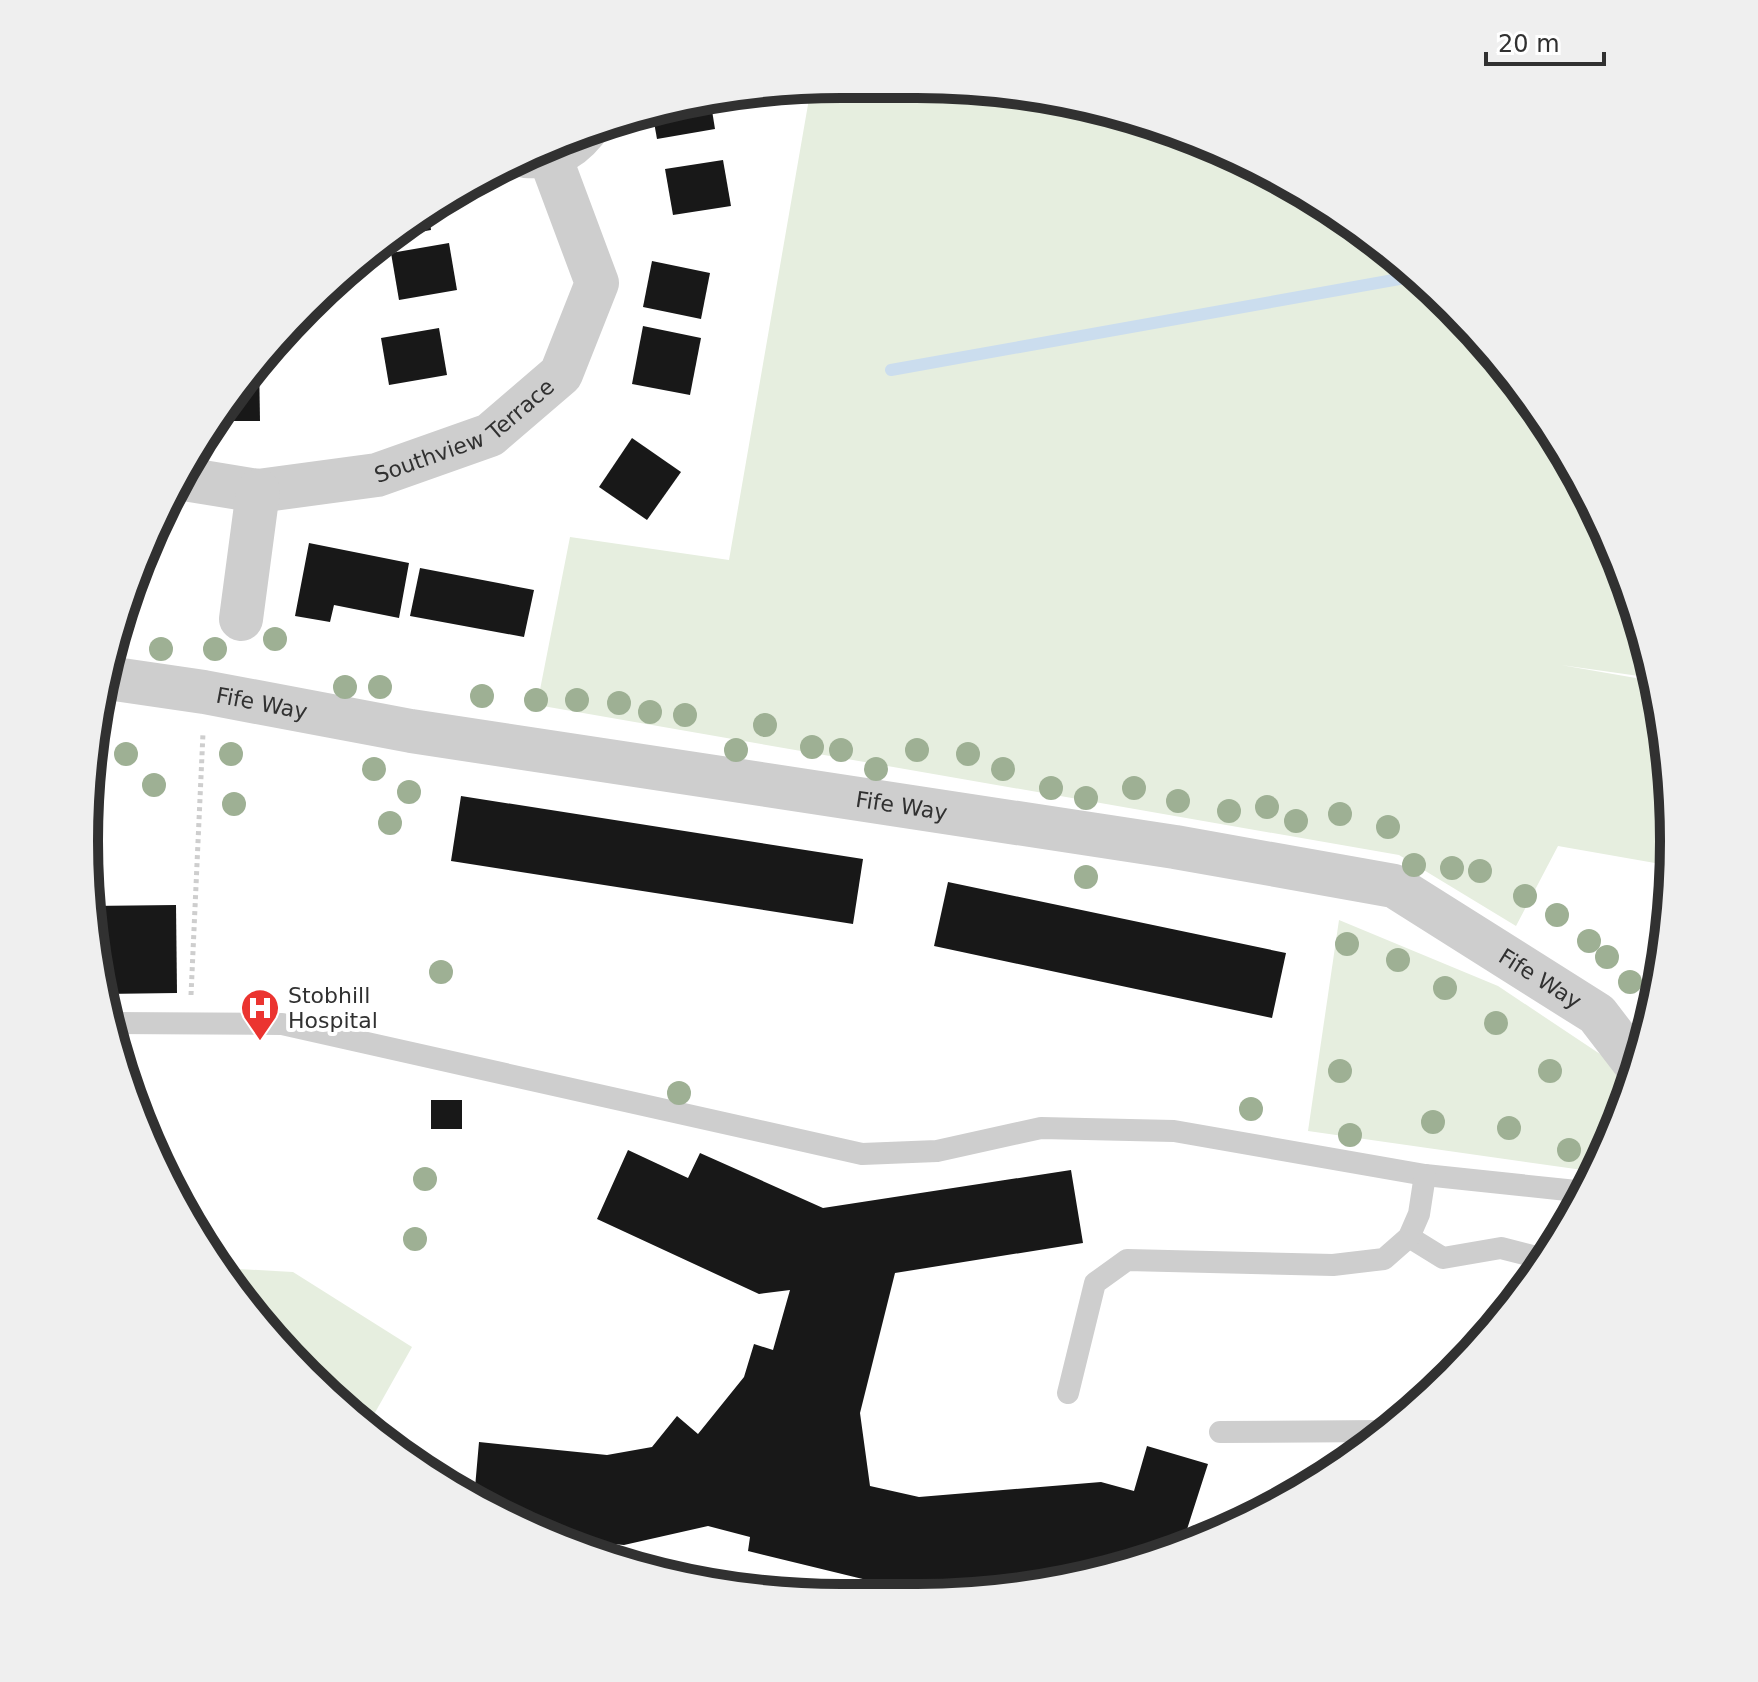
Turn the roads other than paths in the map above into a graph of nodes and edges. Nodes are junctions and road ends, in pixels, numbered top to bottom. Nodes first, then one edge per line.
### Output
1 (540, 163) edge
2 (192, 480) edge
3 (258, 491) junction
4 (241, 619) dead end
5 (116, 679) edge
6 (121, 1023) edge
7 (1628, 1055) edge
8 (1425, 1175) junction
9 (1572, 1190) edge
10 (1409, 1237) junction
11 (1533, 1256) edge
12 (1068, 1393) dead end
13 (1367, 1431) edge
14 (1220, 1432) dead end

1 - 3 street, Southview Terrace
2 - 3 street, Southview Terrace
3 - 4 street
5 - 7 street, Fife Way
6 - 8 lane
8 - 9 lane
8 - 10 lane
10 - 11 lane
10 - 12 lane
13 - 14 lane

